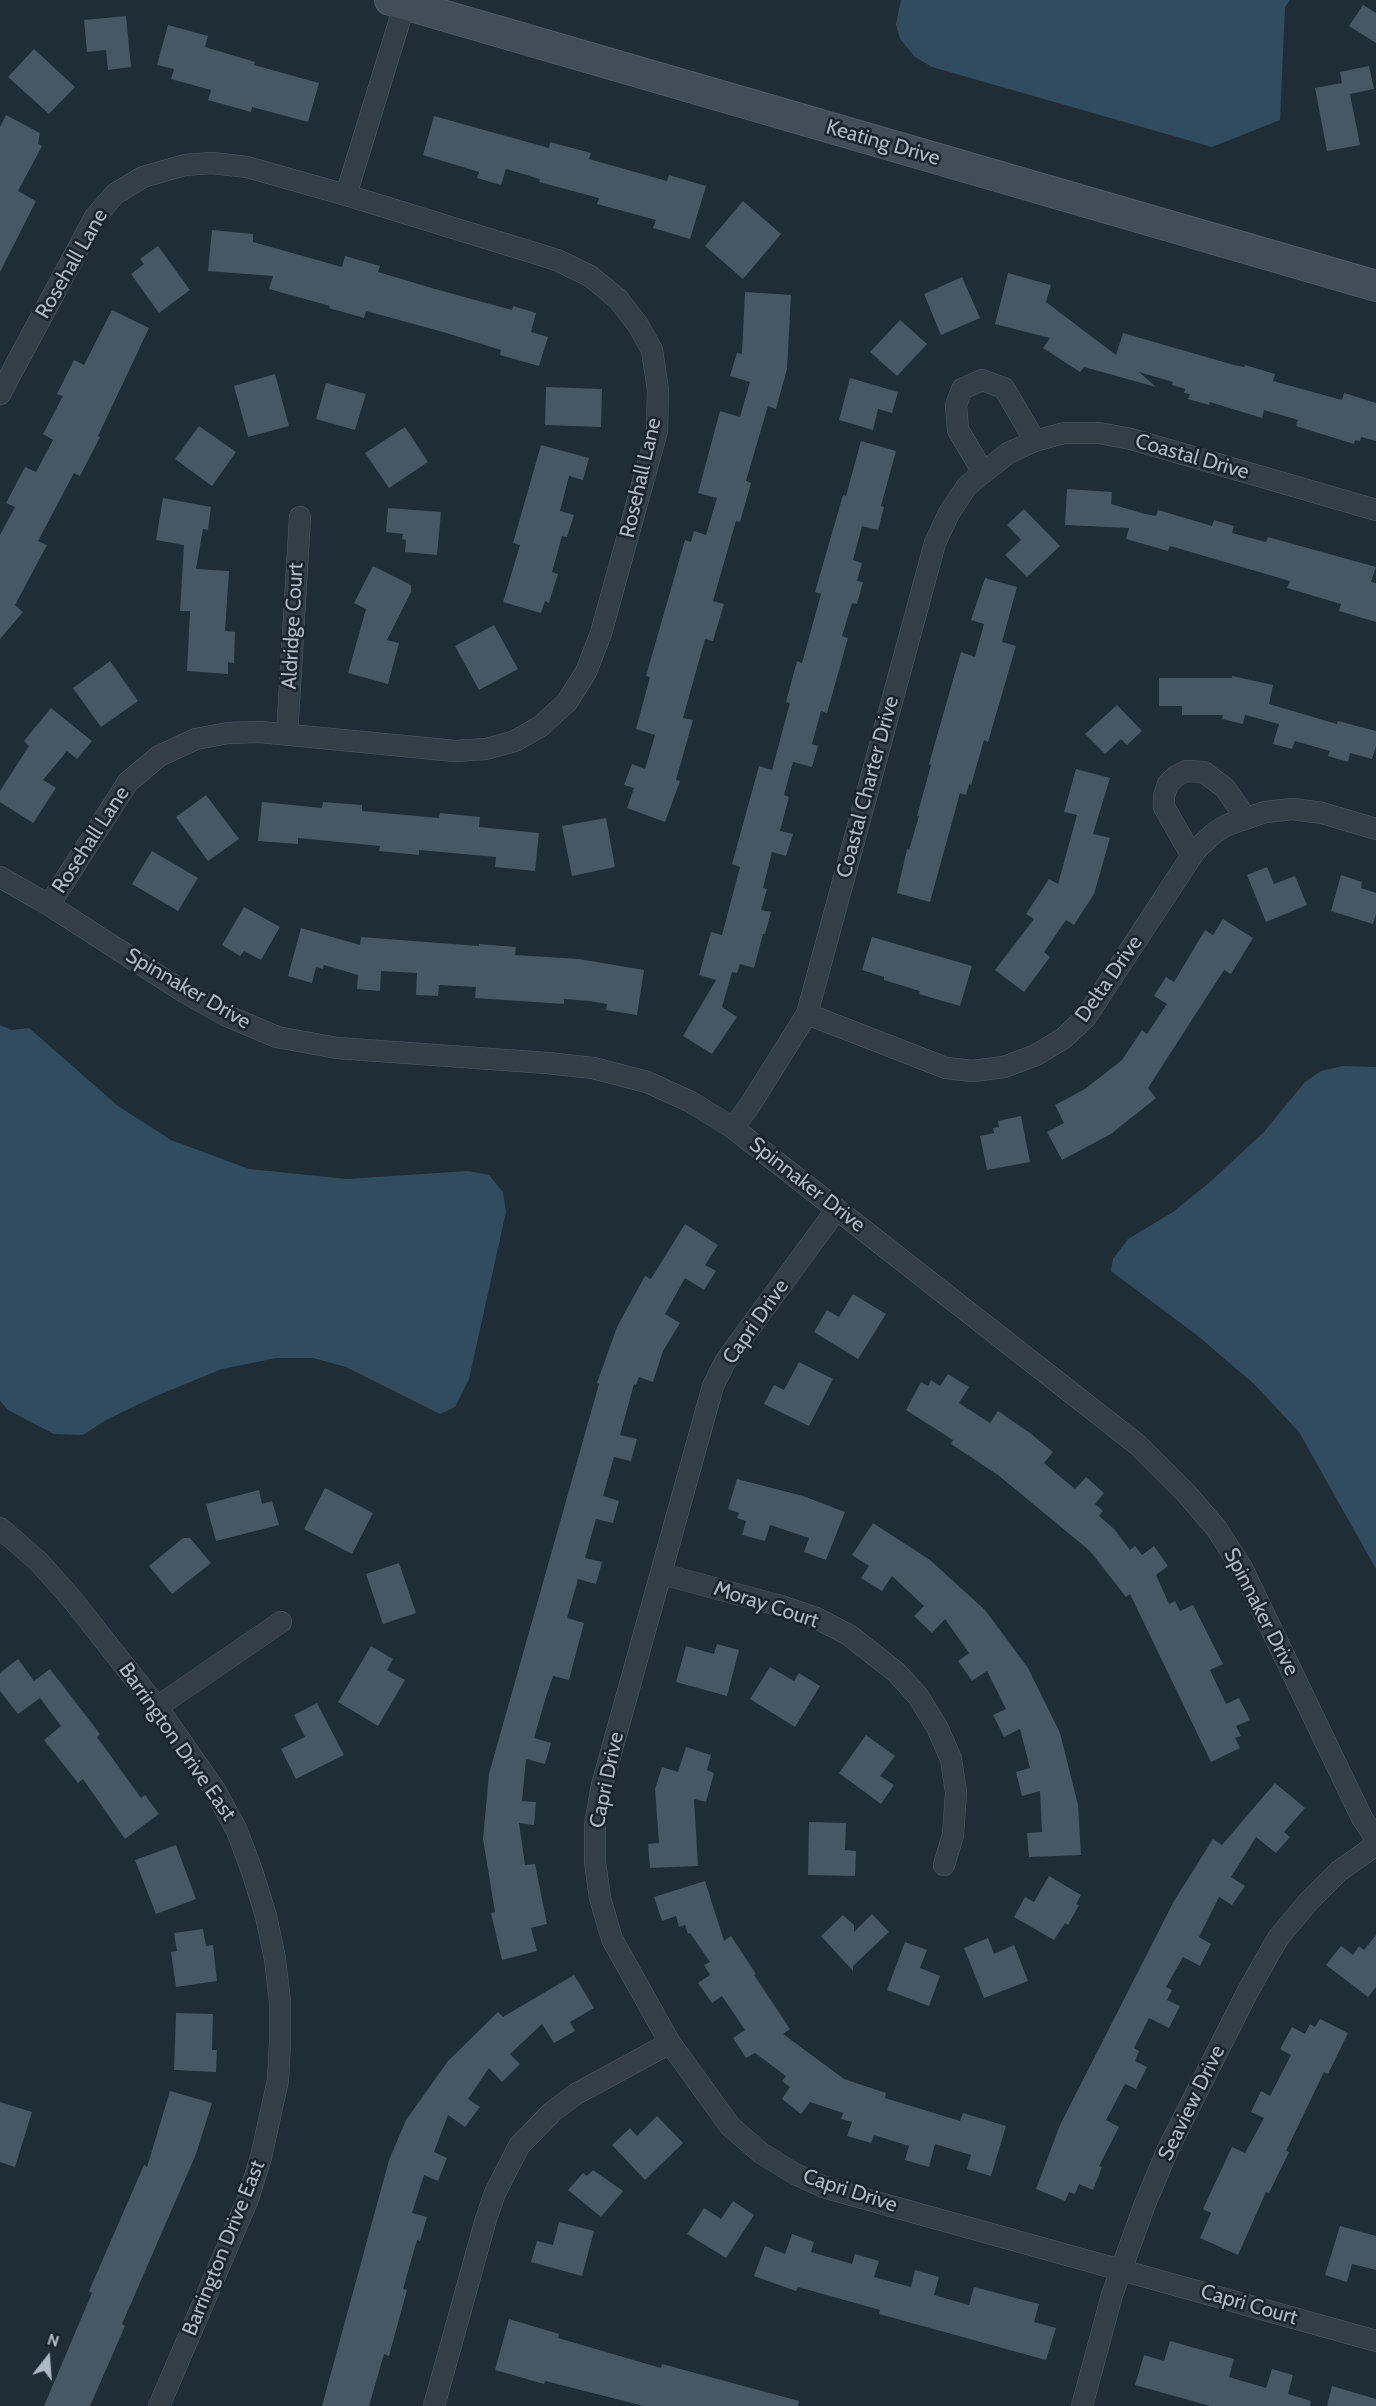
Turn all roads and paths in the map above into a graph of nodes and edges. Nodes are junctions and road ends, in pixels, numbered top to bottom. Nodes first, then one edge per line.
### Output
1 (400, 1) edge
2 (346, 195) junction
3 (1376, 286) edge
4 (0, 394) edge
5 (1035, 441) junction
6 (1008, 453) joint
7 (983, 472) junction
8 (1376, 510) edge
9 (300, 517) dead end
10 (287, 735) junction
11 (1245, 817) junction
12 (1376, 829) edge
13 (1192, 856) junction
14 (0, 877) edge
15 (49, 905) junction
16 (807, 1014) junction
17 (733, 1128) junction
18 (837, 1209) junction
19 (0, 1528) edge
20 (662, 1574) junction
21 (281, 1622) dead end
22 (157, 1707) junction
23 (1376, 1839) edge
24 (1376, 1845) edge
25 (944, 1865) dead end
26 (670, 2043) junction
27 (1122, 2269) junction
28 (1376, 2341) edge
29 (159, 2406) edge
30 (434, 2406) edge
31 (1082, 2406) edge

1 - 2 street
1 - 3 street, Keating Drive
2 - 4 street, Rosehall Lane
2 - 10 street, Rosehall Lane
5 - 6 street, Coastal Drive
5 - 7 street
5 - 8 street, Coastal Drive
6 - 7 street, Coastal Charter Drive
7 - 16 street, Coastal Charter Drive
9 - 10 street, Aldridge Court
10 - 15 street, Rosehall Lane
11 - 12 street, Delta Drive
11 - 13 street, Delta Drive
11 - 13 street
13 - 16 street, Delta Drive
14 - 15 street, Spinnaker Drive
15 - 17 street, Spinnaker Drive
16 - 17 street, Coastal Charter Drive
17 - 18 street, Spinnaker Drive
18 - 20 street, Capri Drive
18 - 23 street, Spinnaker Drive
19 - 22 street, Barrington Drive East
20 - 25 street, Moray Court
20 - 26 street, Capri Drive
21 - 22 street
22 - 29 street, Barrington Drive East
24 - 27 street, Seaview Drive
26 - 27 street, Capri Drive
26 - 30 street
27 - 28 street, Capri Court
27 - 31 street, Seaview Drive

